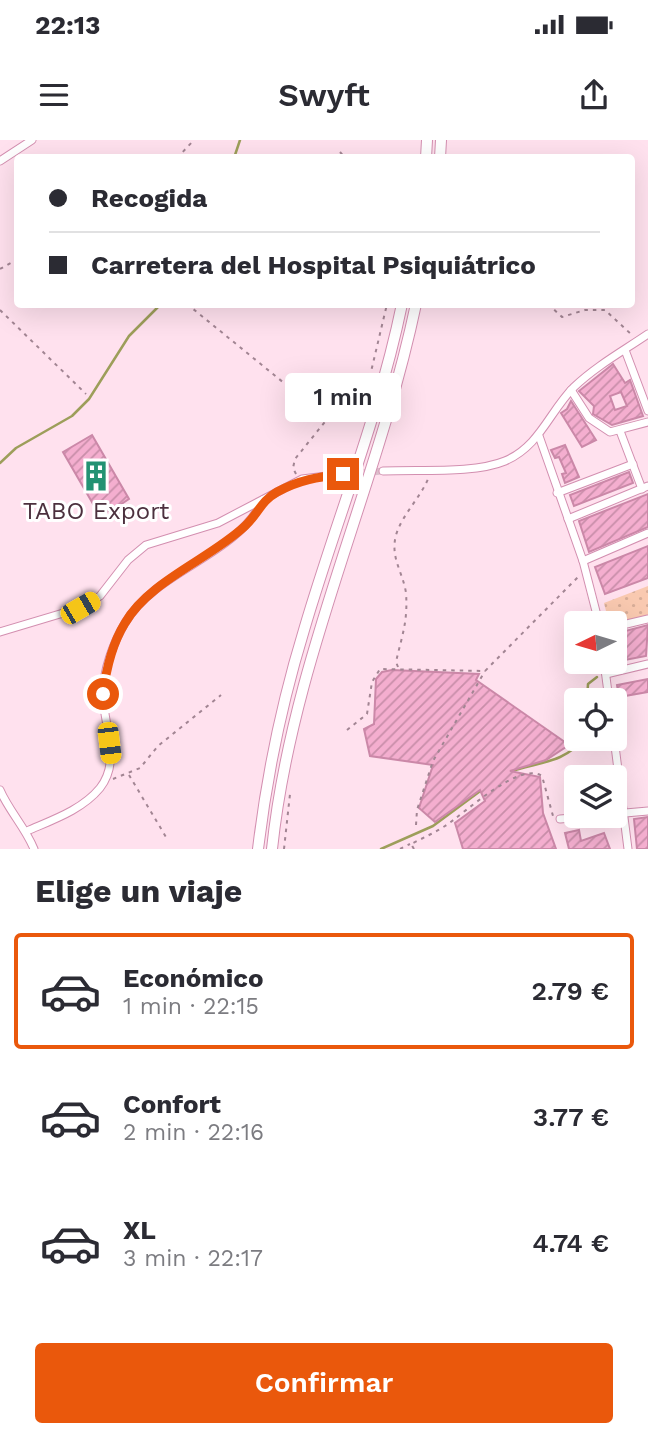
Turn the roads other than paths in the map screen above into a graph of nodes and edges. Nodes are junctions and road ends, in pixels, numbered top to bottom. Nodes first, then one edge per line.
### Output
1 (32, 140) edge
2 (0, 161) edge
3 (401, 308) edge
4 (415, 308) edge
5 (648, 334) edge
6 (625, 350) junction
7 (571, 390) junction
8 (648, 411) edge
9 (648, 422) edge
10 (621, 431) junction
11 (539, 436) junction
12 (633, 464) junction
13 (383, 471) tunnel mouth
14 (343, 474) tunnel mouth
15 (645, 487) edge
16 (557, 493) junction
17 (263, 500) junction
18 (568, 519) junction
19 (648, 533) edge
20 (583, 561) junction
21 (595, 611) edge
22 (648, 619) edge
23 (627, 623) edge
24 (0, 632) edge
25 (648, 664) edge
26 (627, 669) edge
27 (606, 674) edge
28 (608, 688) edge
29 (0, 790) edge
30 (648, 811) edge
31 (627, 813) edge
32 (560, 819) road end
33 (564, 819) edge
34 (626, 828) edge
35 (27, 831) junction
36 (34, 849) edge
37 (258, 849) edge
38 (271, 849) edge
39 (628, 849) edge

1 - 2 street
3 - 37 highway
4 - 38 highway
5 - 6 street
6 - 7 street
6 - 8 street
7 - 10 street
7 - 11 street
9 - 10 street
10 - 12 street
11 - 13 street
11 - 16 street
12 - 15 street
12 - 16 street
14 - 17 street
15 - 18 street
16 - 18 street
17 - 24 street
17 - 35 street
18 - 20 street
19 - 20 street
20 - 21 street
22 - 23 street
25 - 26 street
27 - 28 street
29 - 35 street
30 - 31 street
32 - 33 street
34 - 39 street
35 - 36 street

